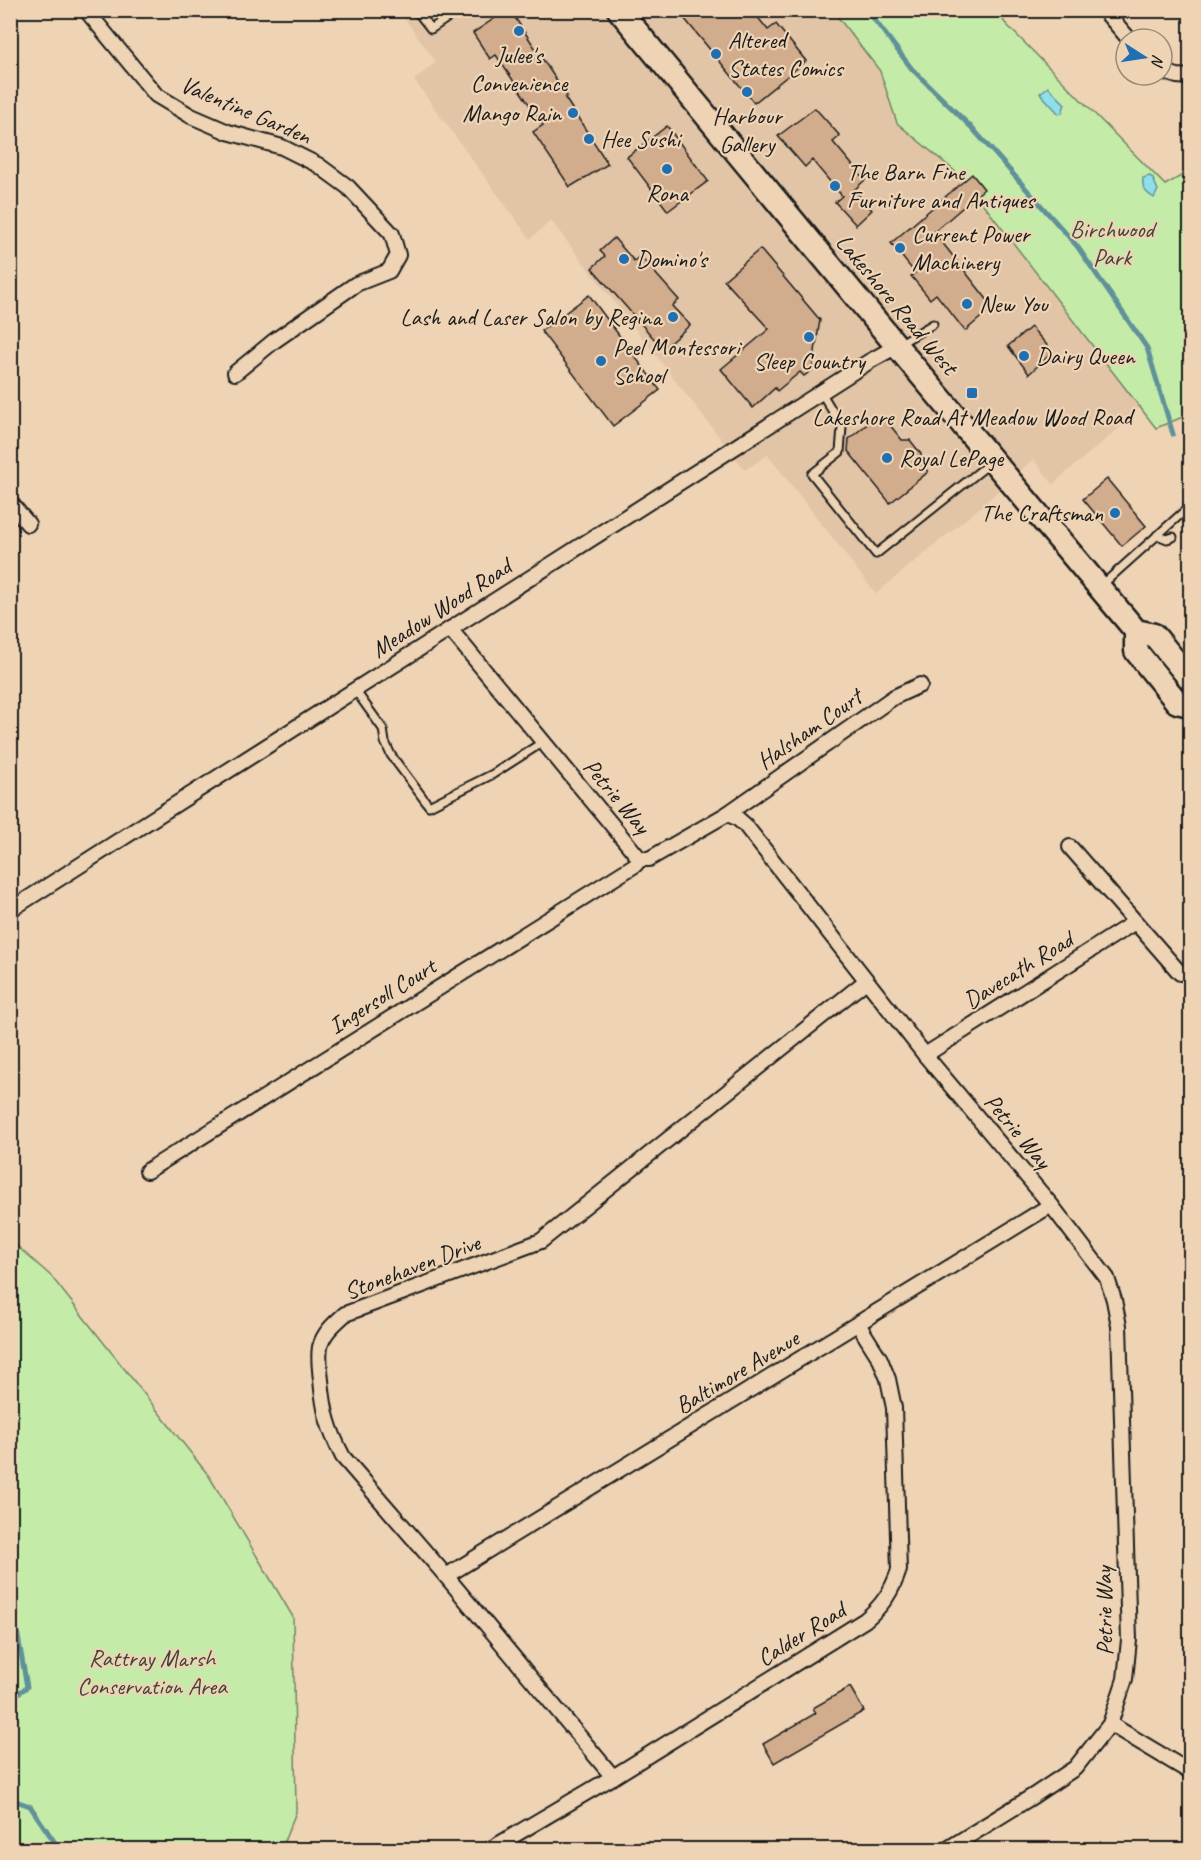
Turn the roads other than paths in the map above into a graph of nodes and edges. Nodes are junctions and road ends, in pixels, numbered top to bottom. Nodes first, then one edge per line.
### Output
1 (86, 10) edge
2 (416, 10) edge
3 (459, 10) edge
4 (619, 10) edge
5 (1104, 10) edge
6 (1119, 27) edge
7 (1174, 75) edge
8 (1191, 77) edge
9 (933, 324) dead end
10 (897, 346) junction
11 (235, 373) dead end
12 (821, 392) junction
13 (993, 460) junction
14 (10, 502) edge
15 (1191, 506) edge
16 (28, 524) dead end
17 (1157, 535) junction
18 (1173, 537) dead end
19 (1101, 587) junction
20 (450, 629) junction
21 (1136, 630) junction
22 (1191, 679) edge
23 (920, 685) dead end
24 (355, 690) junction
25 (1191, 705) edge
26 (543, 742) junction
27 (727, 814) junction
28 (1070, 848) dead end
29 (639, 859) junction
30 (10, 910) edge
31 (1135, 922) junction
32 (1180, 973) dead end
33 (866, 981) junction
34 (925, 1056) junction
35 (147, 1171) dead end
36 (1051, 1205) junction
37 (858, 1324) junction
38 (446, 1576) junction
39 (1110, 1724) junction
40 (1191, 1772) edge
41 (613, 1778) junction
42 (489, 1850) edge
43 (946, 1850) edge

1 - 11 street, Valentine Garden
2 - 3 lane
4 - 10 main road, Lakeshore Road West
5 - 6 street
7 - 8 street
9 - 10 lane
10 - 12 street, Meadow Wood Road
10 - 13 main road, Lakeshore Road West
12 - 13 lane
12 - 20 street, Meadow Wood Road
13 - 19 main road, Lakeshore Road West
14 - 16 street
15 - 17 lane
17 - 18 lane
17 - 19 lane
19 - 21 main road, Lakeshore Road West
20 - 24 street, Meadow Wood Road
20 - 26 street, Petrie Way
21 - 22 main road, Lakeshore Road West
21 - 25 main road, Lakeshore Road West
23 - 27 street, Halsham Court
24 - 26 lane
24 - 30 street, Meadow Wood Road
26 - 29 street, Petrie Way
27 - 29 street, Petrie Way
27 - 33 street, Petrie Way
28 - 31 street
29 - 35 street, Ingersoll Court
31 - 32 street
31 - 34 street, Davecath Road
33 - 34 street, Petrie Way
33 - 38 street, Stonehaven Drive
34 - 36 street, Petrie Way
36 - 37 street, Baltimore Avenue
36 - 39 street, Petrie Way
37 - 38 street, Baltimore Avenue
37 - 41 street, Calder Road
38 - 41 street, Stonehaven Drive
39 - 40 street
39 - 43 street, Petrie Way
41 - 42 street, Calder Road

